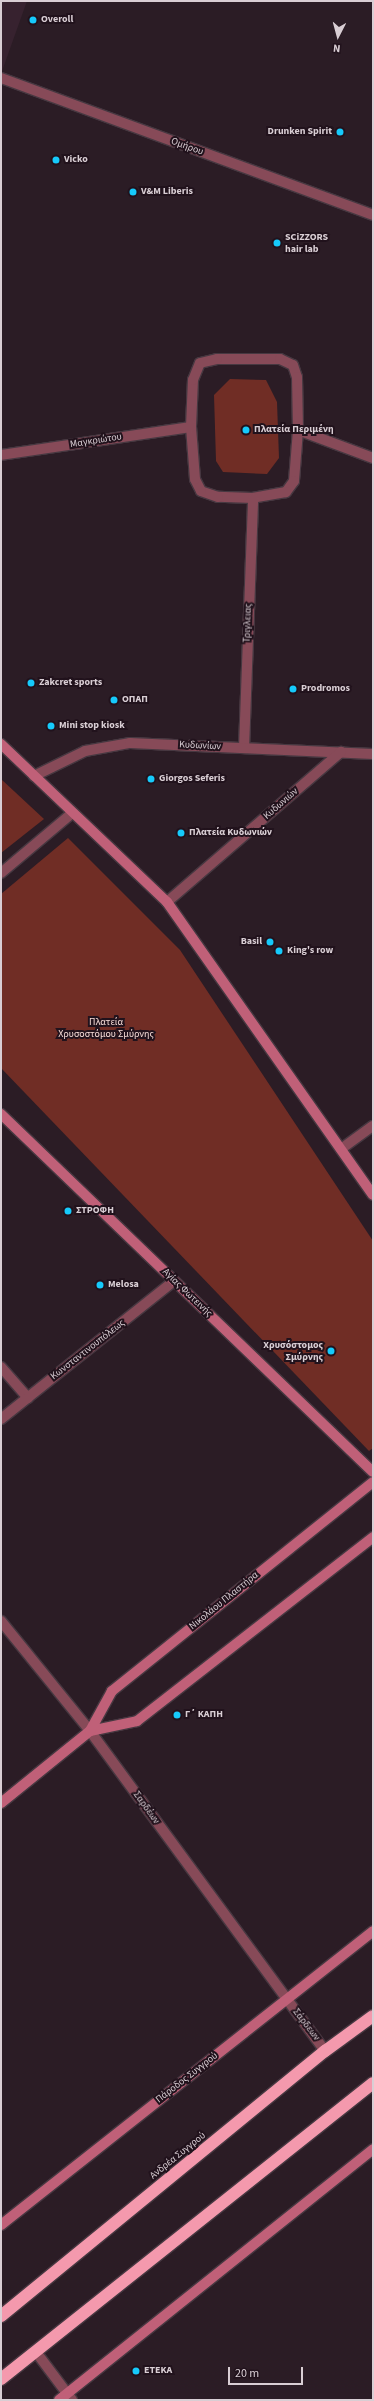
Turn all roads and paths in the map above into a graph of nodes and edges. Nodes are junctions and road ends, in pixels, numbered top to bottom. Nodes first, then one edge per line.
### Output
1 (1, 78) edge
2 (373, 215) edge
3 (191, 426) junction
4 (298, 430) junction
5 (1, 455) edge
6 (373, 458) edge
7 (253, 498) junction
8 (1, 744) edge
9 (244, 748) junction
10 (341, 752) junction
11 (373, 754) edge
12 (34, 776) junction
13 (71, 814) junction
14 (1, 874) edge
15 (167, 902) junction
16 (1, 1114) edge
17 (373, 1126) edge
18 (341, 1149) junction
19 (373, 1195) edge
20 (174, 1281) junction
21 (1, 1367) edge
22 (28, 1398) junction
23 (1, 1419) edge
24 (373, 1472) edge
25 (373, 1482) edge
26 (373, 1537) edge
27 (1, 1621) edge
28 (90, 1731) junction
29 (1, 1803) edge
30 (373, 1931) edge
31 (286, 2000) junction
32 (373, 2016) edge
33 (325, 2051) junction
34 (373, 2083) edge
35 (373, 2149) edge
36 (1, 2226) edge
37 (1, 2316) edge
38 (36, 2352) junction
39 (1, 2379) edge
40 (66, 2398) edge

1 - 2 street, Ομήρου
3 - 4 street
3 - 5 street, Μαγκριώτου
3 - 7 street
4 - 6 street
4 - 7 street
7 - 9 street, Τριγλειας
8 - 12 street
9 - 10 street, Κυδωνίων
9 - 12 street, Κυδωνίων
10 - 11 street, Κυδωνίων
10 - 15 street, Κυδωνιών
12 - 13 street
13 - 14 street
13 - 15 street
15 - 18 street
16 - 20 street, Αγίας Φωτεινής
17 - 18 street
18 - 19 street
20 - 22 street, Κωνσταντινουπόλεως
20 - 24 street, Αγίας Φωτεινής
21 - 22 street
22 - 23 street, Κωνσταντινουπόλεως
25 - 28 street, Νικολάου Πλαστήρα
26 - 28 street, Νικολάου Πλαστήρα
27 - 28 street, Σαρδέων
28 - 29 street, Νικολάου Πλαστήρα
28 - 31 street, Σαρδέων
30 - 31 street, Πάροδος Συγγρού
31 - 33 street, Σάρδεων
31 - 36 street, Πάροδος Συγγρού
32 - 33 highway, Ανδρέα Συγγρού
33 - 37 highway, Ανδρέα Συγγρού
34 - 38 highway
35 - 40 street
38 - 39 highway
38 - 40 street

